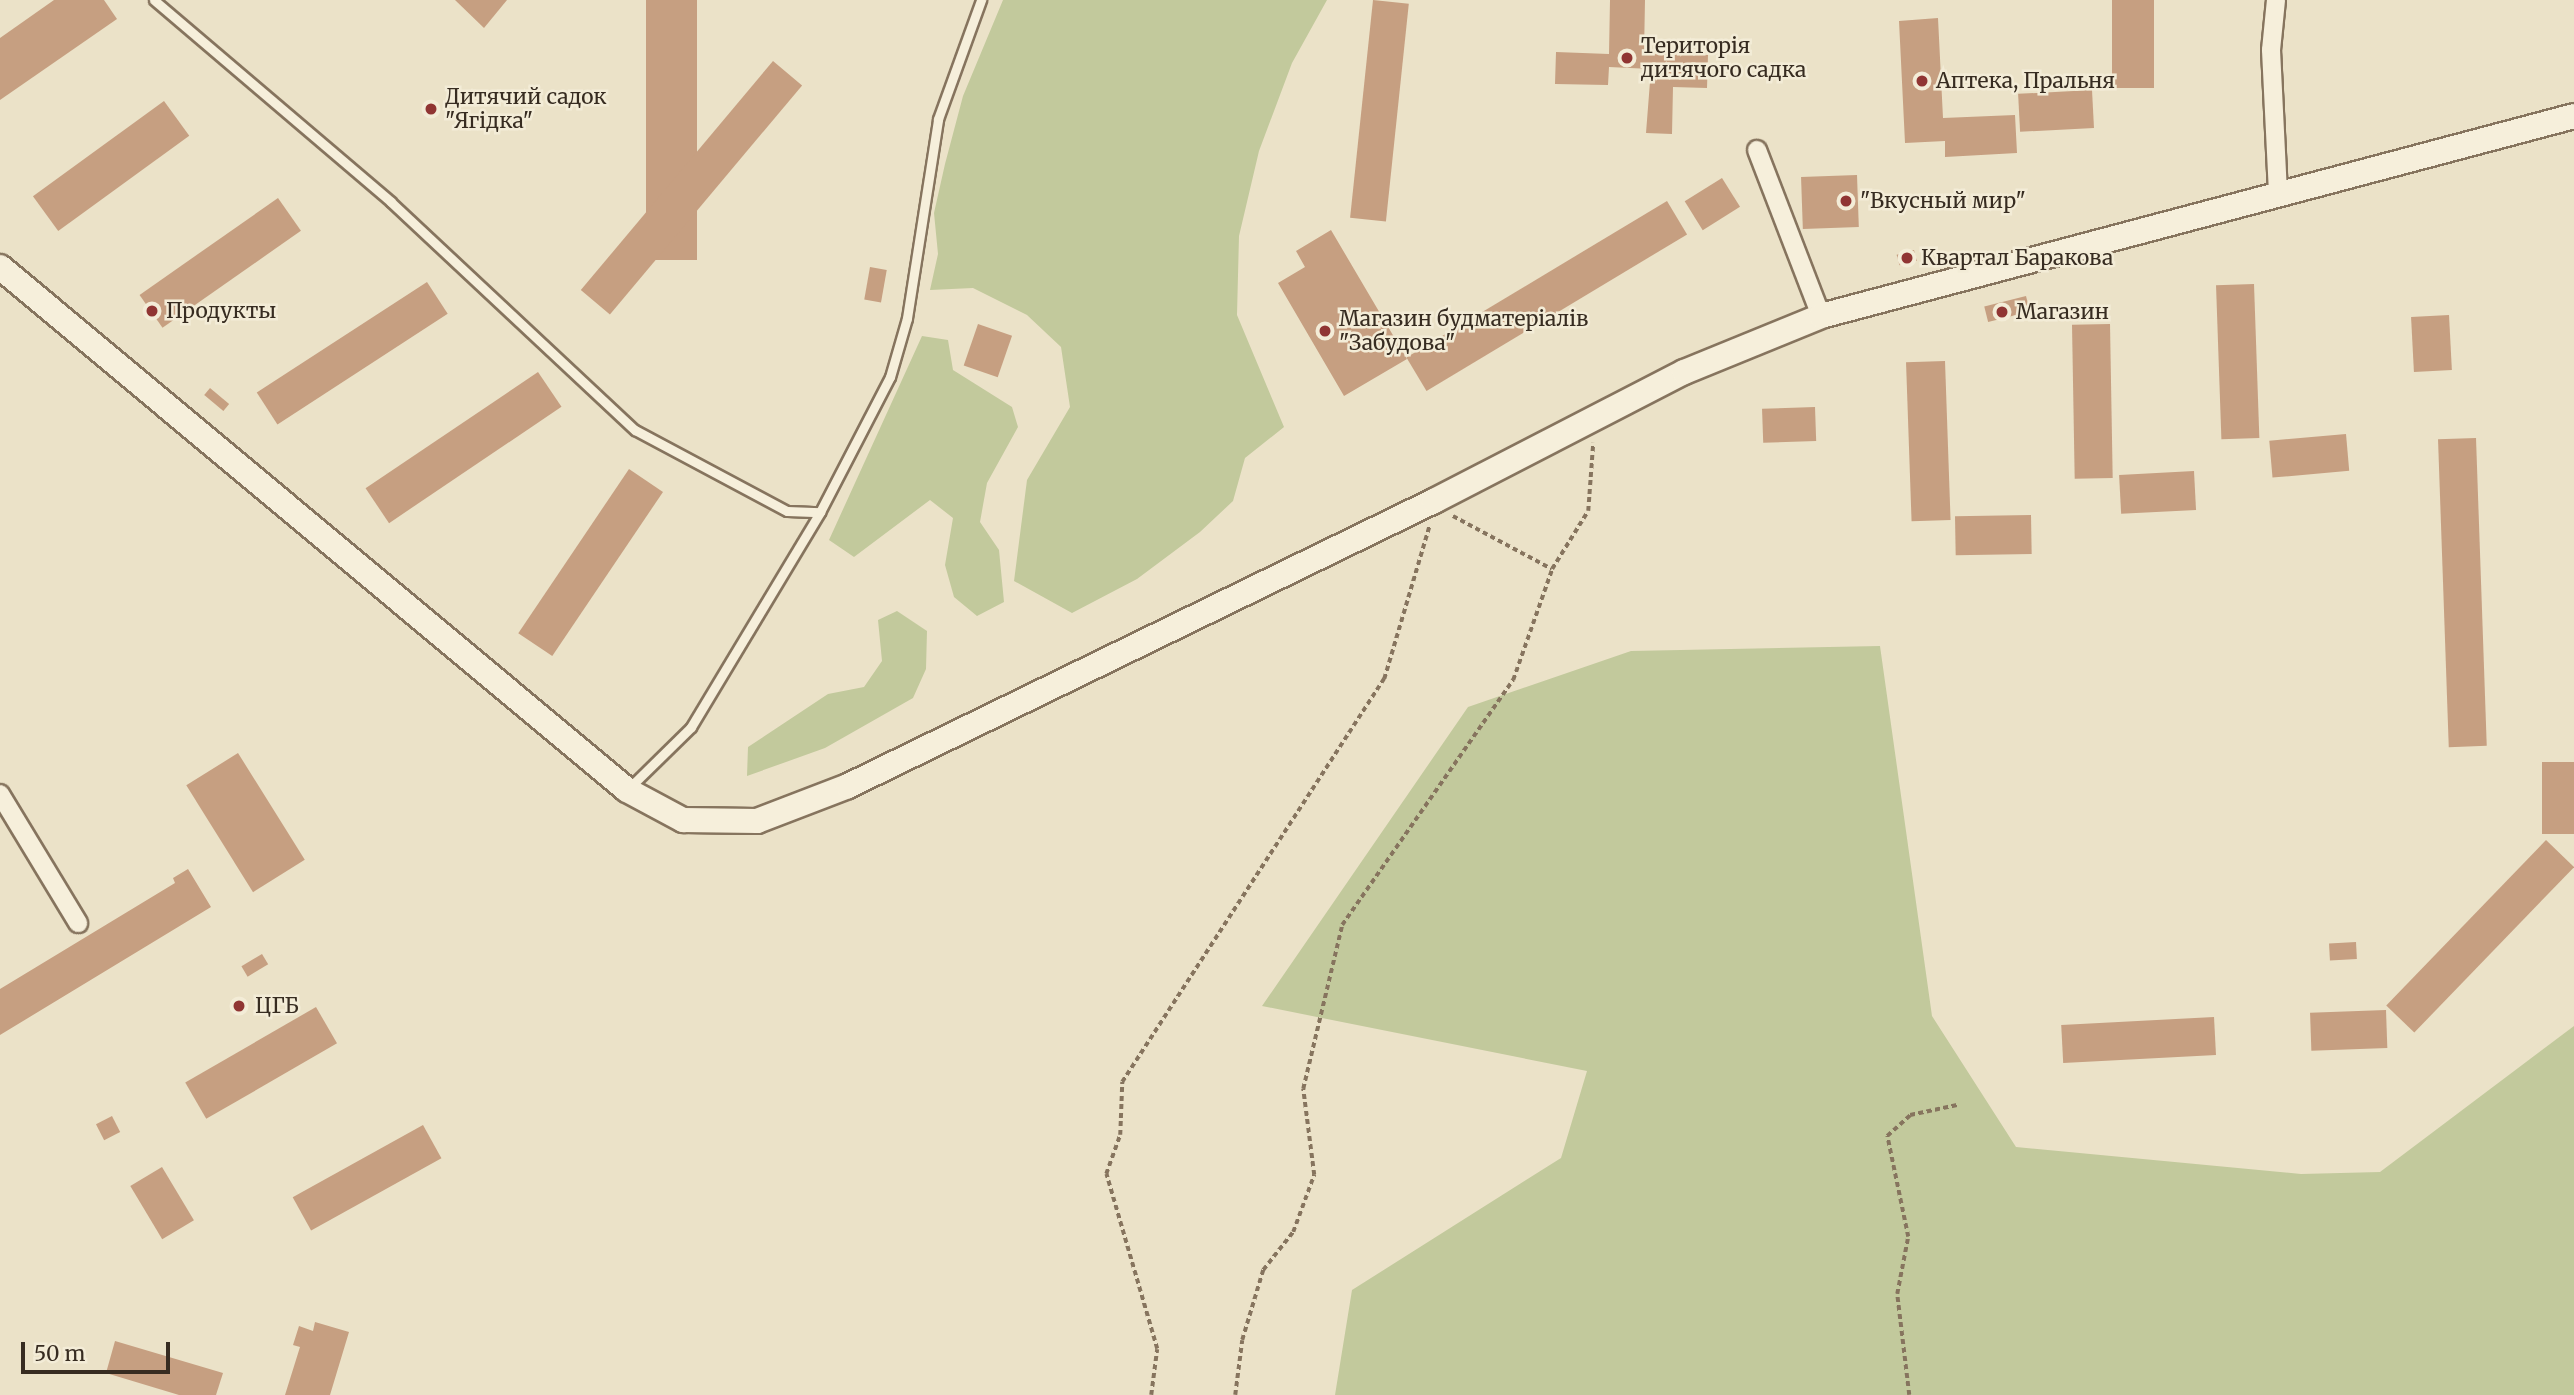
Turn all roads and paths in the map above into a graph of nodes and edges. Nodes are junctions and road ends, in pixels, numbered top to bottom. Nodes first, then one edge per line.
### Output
1 (154, 0) edge
2 (981, 0) edge
3 (2276, 0) edge
4 (2574, 116) edge
5 (1757, 150) dead end
6 (2278, 191) junction
7 (0, 267) edge
8 (1821, 316) junction
9 (1591, 420) junction
10 (1434, 501) junction
11 (820, 512) junction
12 (1552, 569) junction
13 (627, 790) junction
14 (0, 794) edge
15 (78, 923) dead end
16 (1957, 1105) dead end
17 (1151, 1395) edge
18 (1235, 1395) edge
19 (1909, 1395) edge

1 - 11 lane
2 - 11 lane
3 - 6 street
4 - 6 street
5 - 8 street
6 - 8 street
7 - 13 street
8 - 9 street
9 - 10 street
9 - 12 path
10 - 12 path
10 - 13 street
10 - 17 path
11 - 13 lane
12 - 18 path
14 - 15 street
16 - 19 path

